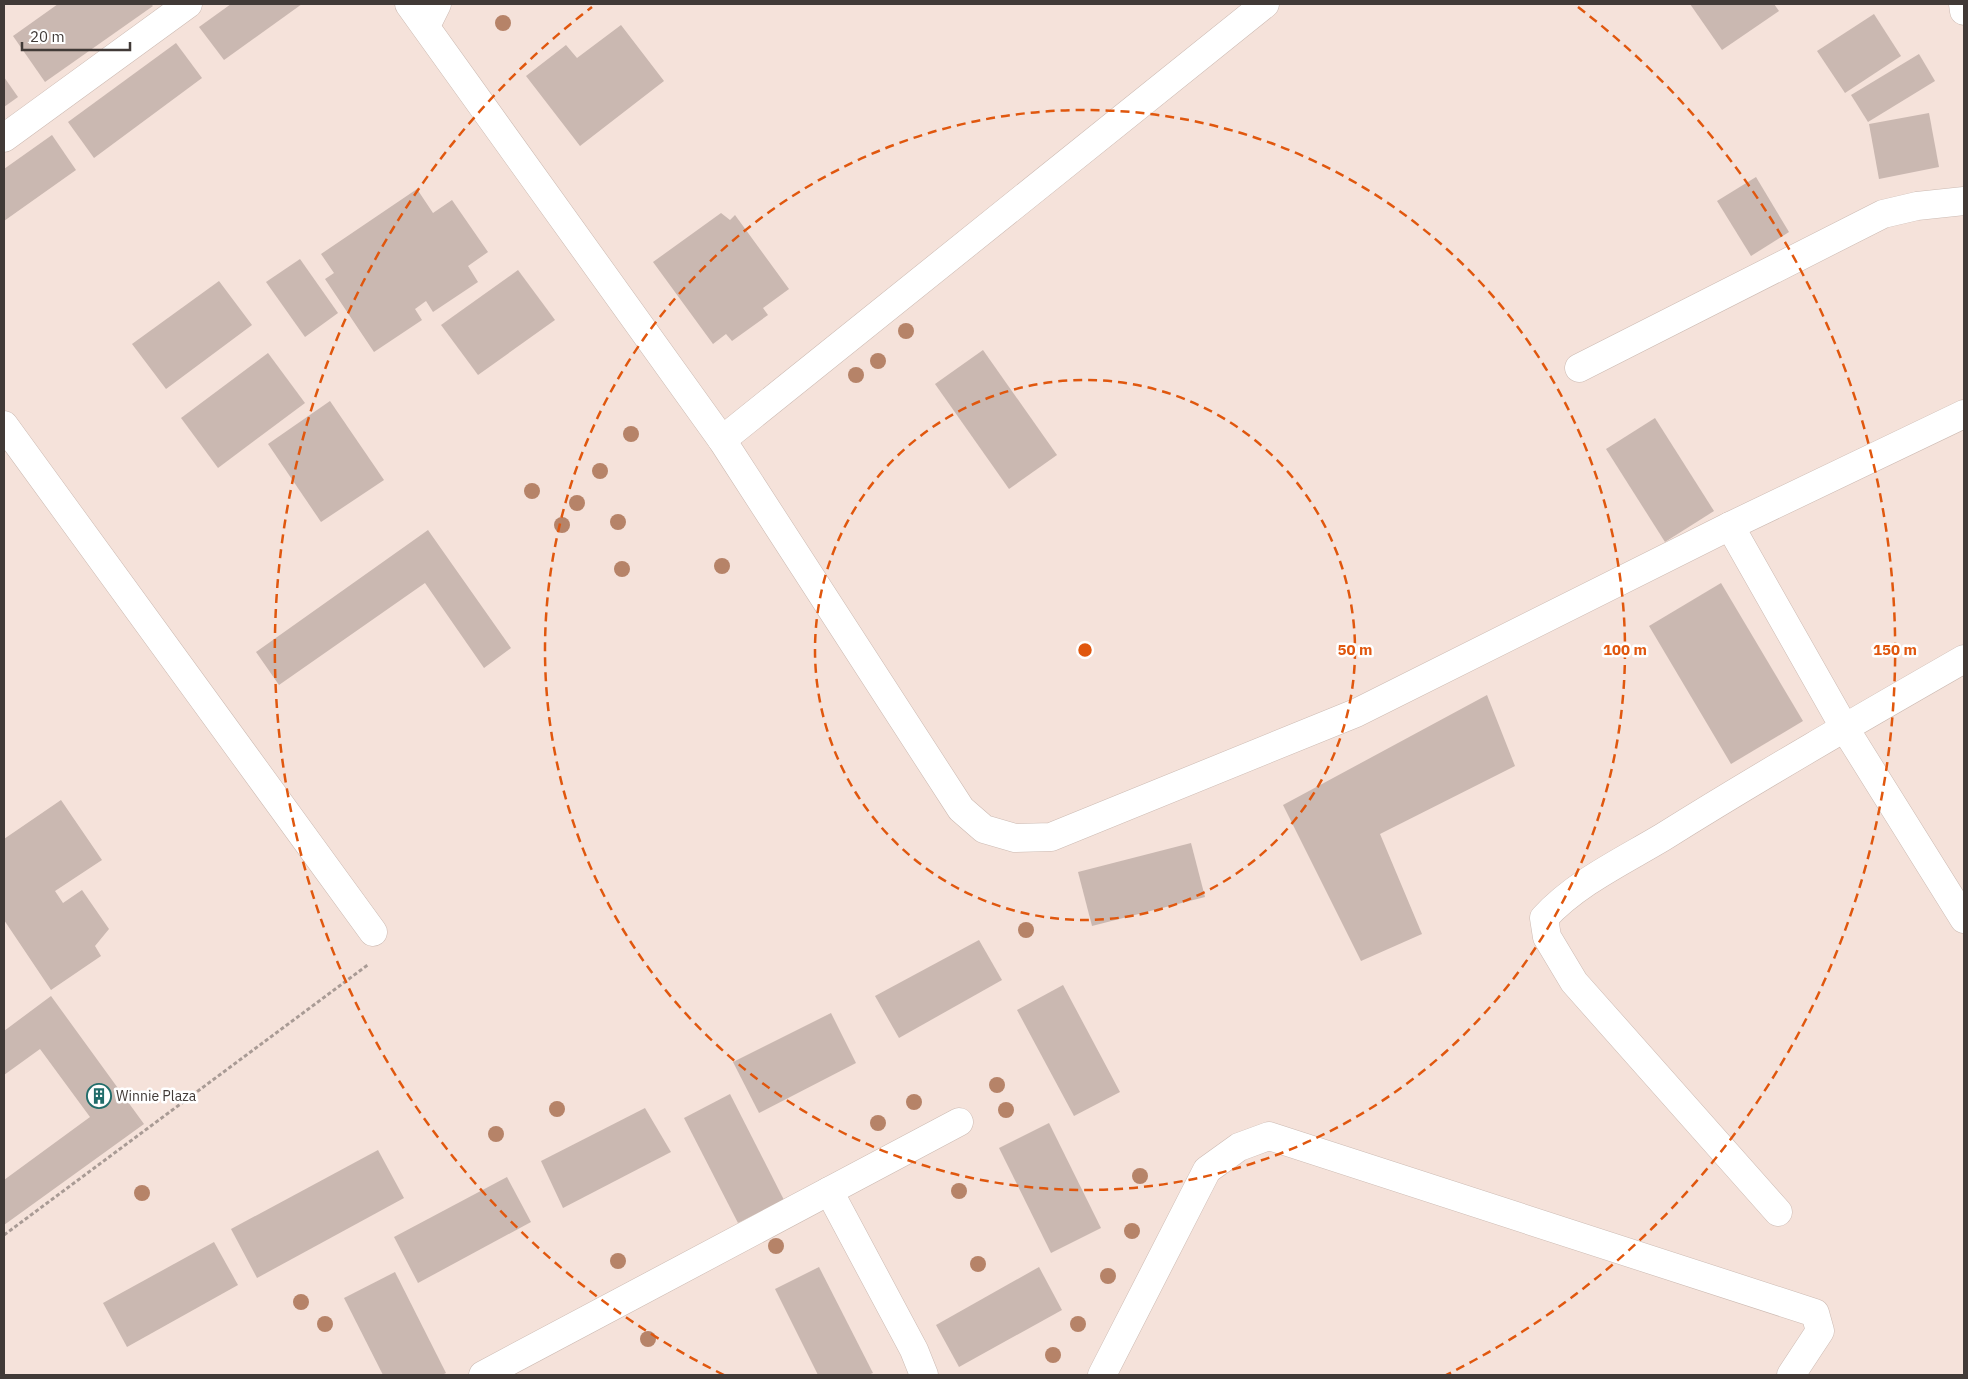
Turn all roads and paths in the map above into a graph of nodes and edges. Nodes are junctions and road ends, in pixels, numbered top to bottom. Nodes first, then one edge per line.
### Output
1 (188, 4) edge
2 (409, 4) edge
3 (1265, 4) edge
4 (1963, 4) edge
5 (1964, 11) edge
6 (432, 15) edge
7 (4, 138) edge
8 (1964, 201) edge
9 (1578, 368) dead end
10 (1964, 414) edge
11 (4, 425) edge
12 (722, 440) junction
13 (1730, 526) junction
14 (1964, 659) edge
15 (1844, 727) junction
16 (1964, 920) edge
17 (373, 932) joint
18 (959, 1122) dead end
19 (829, 1191) junction
20 (1778, 1212) dead end
21 (4, 1235) edge
22 (483, 1375) edge
23 (924, 1375) edge
24 (1102, 1375) edge
25 (1791, 1375) edge

1 - 7 street
2 - 6 street
3 - 12 street
4 - 5 street
6 - 12 street
8 - 9 street
10 - 13 street
11 - 17 street
12 - 13 street
13 - 15 street
14 - 15 street
15 - 16 street
15 - 20 street
17 - 21 path
18 - 19 street
19 - 22 street
19 - 23 street
24 - 25 street

